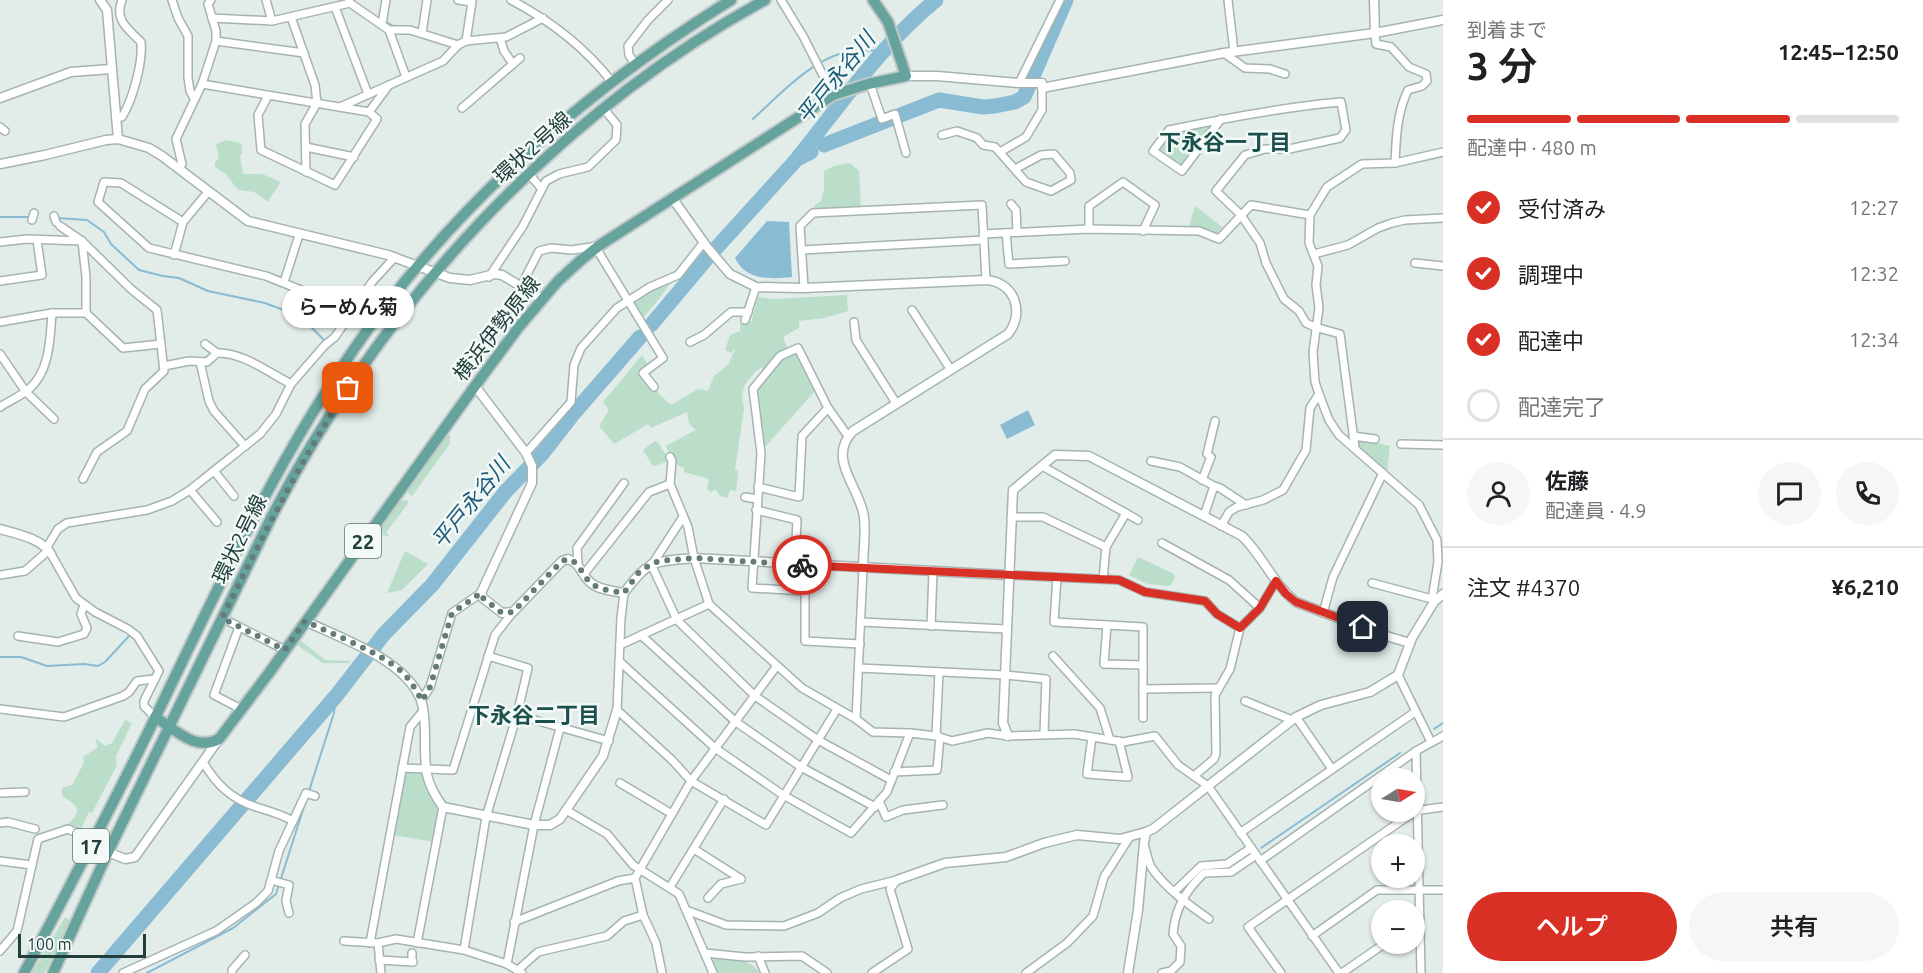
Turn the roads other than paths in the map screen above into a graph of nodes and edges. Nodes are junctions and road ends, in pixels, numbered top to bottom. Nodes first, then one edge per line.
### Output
1 (99, 0) edge
2 (122, 0) edge
3 (172, 0) edge
4 (211, 0) edge
5 (266, 0) edge
6 (386, 0) edge
7 (427, 0) edge
8 (458, 0) edge
9 (511, 0) edge
10 (668, 0) edge
11 (731, 0) edge
12 (765, 0) edge
13 (781, 0) edge
14 (873, 0) edge
15 (1060, 0) edge
16 (1228, 0) edge
17 (1374, 0) edge
18 (349, 1) edge
19 (335, 7) junction
20 (291, 17) junction
21 (212, 18) junction
22 (543, 18) junction
23 (1443, 20) edge
24 (272, 21) junction
25 (382, 24) junction
26 (389, 30) junction
27 (422, 33) junction
28 (1375, 33) junction
29 (500, 38) junction
30 (216, 41) junction
31 (466, 41) junction
32 (458, 45) junction
33 (304, 53) junction
34 (1229, 53) junction
35 (520, 58) dead end
36 (513, 64) junction
37 (635, 64) junction
38 (111, 69) junction
39 (1285, 74) dead end
40 (906, 76) junction
41 (406, 77) junction
42 (612, 82) junction
43 (1021, 83) junction
44 (202, 84) junction
45 (390, 84) junction
46 (869, 84) junction
47 (1039, 86) junction
48 (368, 94) junction
49 (833, 95) junction
50 (268, 96) junction
51 (0, 98) edge
52 (194, 98) junction
53 (317, 103) junction
54 (340, 106) junction
55 (462, 108) dead end
56 (604, 109) junction
57 (369, 112) junction
58 (117, 117) junction
59 (1221, 119) junction
60 (942, 135) dead end
61 (118, 140) junction
62 (306, 147) junction
63 (1000, 152) junction
64 (1443, 152) edge
65 (906, 153) dead end
66 (354, 157) junction
67 (1395, 162) junction
68 (0, 164) edge
69 (180, 168) junction
70 (1015, 169) junction
71 (306, 172) junction
72 (529, 174) junction
73 (541, 188) junction
74 (208, 192) junction
75 (673, 199) junction
76 (1011, 204) dead end
77 (1241, 215) junction
78 (1310, 215) junction
79 (1443, 218) edge
80 (57, 222) dead end
81 (183, 222) junction
82 (1089, 229) junction
83 (1143, 231) junction
84 (1017, 232) junction
85 (1006, 233) junction
86 (298, 235) junction
87 (984, 237) junction
88 (37, 240) junction
89 (82, 241) junction
90 (0, 242) edge
91 (705, 244) junction
92 (598, 247) junction
93 (802, 250) junction
94 (1314, 254) junction
95 (174, 255) junction
96 (395, 257) junction
97 (1065, 261) dead end
98 (1415, 263) dead end
99 (419, 266) junction
100 (1443, 266) edge
101 (435, 272) junction
102 (489, 277) junction
103 (986, 280) junction
104 (0, 281) edge
105 (284, 282) junction
106 (521, 286) junction
107 (756, 287) junction
108 (804, 288) junction
109 (542, 299) junction
110 (628, 301) junction
111 (912, 310) dead end
112 (748, 312) junction
113 (52, 313) junction
114 (86, 313) junction
115 (349, 319) junction
116 (745, 320) dead end
117 (0, 322) edge
118 (854, 322) dead end
119 (1315, 327) junction
120 (690, 342) dead end
121 (161, 344) junction
122 (205, 344) dead end
123 (217, 353) junction
124 (0, 354) edge
125 (200, 362) junction
126 (164, 366) junction
127 (951, 370) junction
128 (291, 384) junction
129 (475, 386) junction
130 (654, 387) dead end
131 (26, 392) junction
132 (1318, 394) junction
133 (896, 403) junction
134 (0, 407) edge
135 (828, 408) junction
136 (54, 419) dead end
137 (1215, 421) dead end
138 (848, 436) junction
139 (1353, 436) junction
140 (1375, 439) dead end
141 (1401, 444) dead end
142 (1443, 445) edge
143 (245, 446) junction
144 (1355, 448) junction
145 (528, 455) junction
146 (670, 457) dead end
147 (1151, 461) dead end
148 (1042, 466) junction
149 (214, 471) junction
150 (1383, 473) junction
151 (83, 479) dead end
152 (1202, 480) junction
153 (624, 483) dead end
154 (670, 484) junction
155 (1214, 486) junction
156 (758, 487) junction
157 (190, 490) junction
158 (234, 496) dead end
159 (745, 497) dead end
160 (757, 499) junction
161 (1246, 505) junction
162 (756, 510) junction
163 (1126, 513) junction
164 (1203, 516) junction
165 (683, 517) junction
166 (1011, 517) junction
167 (1138, 520) dead end
168 (217, 522) dead end
169 (1221, 526) junction
170 (0, 529) edge
171 (1162, 543) dead end
172 (1106, 548) junction
173 (49, 550) junction
174 (694, 558) junction
175 (753, 562) junction
176 (578, 564) junction
177 (652, 564) junction
178 (795, 564) junction
179 (863, 568) junction
180 (933, 572) junction
181 (0, 574) edge
182 (584, 574) junction
183 (1008, 575) junction
184 (1057, 577) junction
185 (1103, 579) junction
186 (1276, 581) junction
187 (1372, 583) dead end
188 (481, 593) junction
189 (624, 593) junction
190 (1443, 594) edge
191 (1433, 601) junction
192 (709, 604) junction
193 (84, 605) junction
194 (1260, 608) junction
195 (513, 612) junction
196 (1323, 613) junction
197 (222, 618) junction
198 (677, 620) junction
199 (305, 621) junction
200 (861, 622) junction
201 (1107, 625) junction
202 (931, 626) junction
203 (239, 627) junction
204 (1240, 628) junction
205 (1006, 629) junction
206 (641, 635) junction
207 (18, 636) dead end
208 (1410, 643) junction
209 (860, 644) junction
210 (620, 645) junction
211 (285, 650) junction
212 (488, 656) junction
213 (1053, 656) dead end
214 (619, 661) junction
215 (1143, 665) junction
216 (776, 667) junction
217 (859, 668) junction
218 (939, 672) junction
219 (1005, 675) junction
220 (1398, 675) junction
221 (154, 679) junction
222 (1218, 688) junction
223 (1143, 689) junction
224 (755, 696) junction
225 (422, 701) junction
226 (1245, 701) dead end
227 (0, 709) edge
228 (241, 709) junction
229 (837, 709) junction
230 (617, 710) junction
231 (423, 711) junction
232 (1415, 712) junction
233 (517, 715) junction
234 (155, 717) junction
235 (1143, 718) dead end
236 (856, 719) junction
237 (1294, 719) junction
238 (736, 722) junction
239 (170, 726) junction
240 (560, 728) junction
241 (910, 733) junction
242 (1044, 733) junction
243 (1008, 736) junction
244 (1443, 736) edge
245 (938, 737) junction
246 (1092, 737) junction
247 (219, 739) junction
248 (818, 740) junction
249 (1110, 740) junction
250 (609, 741) junction
251 (1119, 741) junction
252 (1431, 742) junction
253 (715, 748) junction
254 (1416, 752) junction
255 (203, 762) junction
256 (801, 767) junction
257 (402, 768) junction
258 (425, 768) junction
259 (1416, 768) edge
260 (1332, 769) junction
261 (894, 772) junction
262 (1194, 776) junction
263 (891, 780) junction
264 (691, 781) junction
265 (620, 783) dead end
266 (1208, 786) junction
267 (25, 792) dead end
268 (0, 793) edge
269 (783, 795) junction
270 (315, 796) dead end
271 (724, 799) junction
272 (877, 804) junction
273 (943, 805) dead end
274 (443, 807) junction
275 (1443, 807) edge
276 (566, 810) junction
277 (1425, 810) edge
278 (672, 814) junction
279 (486, 817) junction
280 (293, 821) junction
281 (1399, 822) edge
282 (1416, 822) edge
283 (0, 823) edge
284 (534, 825) junction
285 (35, 829) dead end
286 (1146, 832) junction
287 (1240, 833) junction
288 (1129, 837) junction
289 (93, 841) junction
290 (1144, 843) junction
291 (694, 849) junction
292 (108, 852) junction
293 (1256, 854) junction
294 (0, 861) edge
295 (1227, 864) junction
296 (32, 865) junction
297 (640, 869) junction
298 (1202, 869) junction
299 (1231, 872) junction
300 (635, 878) junction
301 (897, 880) junction
302 (273, 881) junction
303 (670, 887) junction
304 (1420, 890) junction
305 (1443, 890) edge
306 (1175, 891) junction
307 (708, 898) dead end
308 (1182, 899) junction
309 (1287, 900) junction
310 (1420, 900) edge
311 (686, 910) junction
312 (289, 913) dead end
313 (643, 915) junction
314 (1209, 919) dead end
315 (514, 922) junction
316 (1312, 936) junction
317 (344, 942) dead end
318 (374, 943) junction
319 (414, 946) junction
320 (464, 950) junction
321 (0, 951) edge
322 (705, 953) junction
323 (1371, 953) edge
324 (1420, 954) edge
325 (245, 955) dead end
326 (758, 956) junction
327 (379, 960) junction
328 (507, 964) junction
329 (520, 972) edge
330 (24, 973) edge
331 (53, 973) edge
332 (123, 973) edge
333 (232, 973) edge
334 (381, 973) edge
335 (662, 973) edge
336 (714, 973) edge
337 (765, 973) edge
338 (827, 973) edge
339 (872, 973) edge
340 (1026, 973) edge
341 (1128, 973) edge
342 (1162, 973) edge
343 (1281, 973) edge
344 (1340, 973) edge
345 (1421, 973) edge

1 - 38 street
2 - 58 street
3 - 52 street
4 - 21 street
5 - 24 street
6 - 25 street
7 - 27 street
8 - 31 street
9 - 22 street
10 - 37 street
11 - 37 main road, 環状2号線 / 17
12 - 56 main road, 環状2号線 / 17
13 - 49 street
14 - 40 main road
15 - 43 street
16 - 34 street
17 - 28 street
18 - 19 street
18 - 25 street
19 - 20 street
19 - 48 street
20 - 24 street
20 - 33 street
21 - 24 street
21 - 30 street
22 - 29 street
22 - 42 street
23 - 28 street
25 - 26 street
26 - 27 street
26 - 41 street
27 - 32 street
28 - 34 street
28 - 67 street
29 - 31 street
29 - 36 street
30 - 33 street
30 - 44 street
31 - 32 street
32 - 41 street
33 - 53 street
34 - 39 street
34 - 47 street
35 - 36 street
36 - 55 street
37 - 42 main road, 環状2号線 / 17
38 - 51 street
38 - 58 street
40 - 43 street
40 - 46 main road, 横浜伊勢原線 / 22
41 - 45 street
42 - 99 main road, 環状2号線 / 17
43 - 47 street
44 - 50 street
44 - 52 street
45 - 48 street
45 - 57 street
46 - 49 main road, 横浜伊勢原線 / 22
46 - 65 street
47 - 63 street
48 - 54 street
49 - 75 main road, 横浜伊勢原線 / 22
50 - 53 street
50 - 71 street
52 - 69 street
53 - 54 street
53 - 62 street
54 - 57 street
56 - 72 main road, 環状2号線 / 17
56 - 73 street
57 - 66 street
58 - 61 street
59 - 59 street
59 - 77 street
60 - 63 street
61 - 68 street
61 - 69 street
62 - 66 street
62 - 71 street
63 - 70 street
64 - 67 street
66 - 71 street
67 - 78 street
69 - 74 street
70 - 70 street
72 - 73 street
72 - 101 main road, 環状2号線 / 17
73 - 102 street
74 - 81 street
74 - 86 street
75 - 91 street
75 - 92 main road, 横浜伊勢原線 / 22
76 - 84 street
77 - 78 street
77 - 83 street
77 - 119 street
78 - 94 street
79 - 94 street
80 - 89 street
81 - 95 street
81 - 95 street
82 - 83 street
82 - 83 street
82 - 84 street
84 - 85 street
85 - 87 street
85 - 97 street
86 - 96 street
86 - 105 street
87 - 93 street
87 - 93 street
87 - 103 street
88 - 89 street
88 - 90 street
88 - 104 street
89 - 114 street
89 - 121 street
91 - 107 street
91 - 110 street
92 - 106 street
92 - 109 main road, 横浜伊勢原線 / 22
92 - 110 street
93 - 108 street
94 - 119 street
95 - 105 street
96 - 99 street
96 - 115 street
98 - 100 street
99 - 101 street
99 - 234 main road, 環状2号線 / 17
101 - 102 street
101 - 197 main road, 環状2号線 / 17
102 - 106 street
103 - 108 street
103 - 127 street
105 - 115 street
106 - 109 street
107 - 108 street
107 - 112 street
109 - 129 main road, 横浜伊勢原線 / 22
110 - 130 street
110 - 145 street
111 - 127 street
112 - 116 street
112 - 120 street
113 - 114 street
113 - 117 street
113 - 131 street
114 - 121 street
115 - 128 street
118 - 133 street
119 - 132 street
119 - 139 street
121 - 126 street
122 - 123 street
123 - 125 street
123 - 128 street
124 - 131 street
125 - 126 street
125 - 143 street
126 - 151 street
127 - 133 street
128 - 143 street
129 - 145 street
129 - 199 main road, 横浜伊勢原線 / 22
131 - 134 street
131 - 136 street
132 - 144 street
132 - 161 street
133 - 138 street
135 - 138 street
135 - 156 street
135 - 156 street
137 - 152 street
138 - 179 street
139 - 140 street
139 - 144 street
141 - 142 street
143 - 149 street
144 - 150 street
145 - 188 street
146 - 154 street
147 - 152 street
148 - 163 street
148 - 164 street
148 - 166 street
149 - 157 street
149 - 158 street
150 - 191 street
150 - 196 street
152 - 155 street
153 - 176 street
154 - 165 street
154 - 182 street
155 - 161 street
155 - 164 street
156 - 160 street
157 - 168 street
157 - 173 street
159 - 160 street
160 - 162 street
161 - 169 street
162 - 175 street
162 - 178 street
163 - 167 street
163 - 172 street
164 - 169 street
165 - 174 street
165 - 177 street
166 - 172 street
166 - 183 street
169 - 186 street
170 - 173 street
171 - 194 street
172 - 185 street
173 - 181 street
173 - 193 street
174 - 175 street
174 - 177 street
174 - 192 street
175 - 178 street
175 - 209 street
176 - 182 street
176 - 195 street
177 - 189 street
177 - 198 street
178 - 179 street
179 - 180 street
179 - 200 street
180 - 183 street
180 - 202 street
182 - 189 street
183 - 184 street
183 - 205 street
184 - 185 street
184 - 201 street
185 - 204 street
186 - 194 street
186 - 196 street
187 - 191 street
188 - 195 street
188 - 225 street
189 - 210 street
190 - 191 street
191 - 208 street
192 - 198 street
192 - 216 street
193 - 207 street
193 - 221 street
194 - 204 street
195 - 212 street
196 - 208 street
197 - 203 street
197 - 239 main road, 環状2号線 / 17
198 - 206 street
198 - 224 street
199 - 211 main road, 横浜伊勢原線 / 22
199 - 225 street
200 - 202 street
200 - 209 street
201 - 215 street
201 - 215 street
202 - 205 street
203 - 211 street
203 - 228 street
204 - 222 street
205 - 219 street
206 - 210 street
206 - 238 street
208 - 220 street
209 - 217 street
210 - 214 street
211 - 228 main road, 横浜伊勢原線 / 22
212 - 233 street
212 - 258 street
213 - 249 street
214 - 230 street
214 - 253 street
215 - 223 street
216 - 224 street
216 - 229 street
217 - 218 street
217 - 236 street
218 - 219 street
218 - 245 street
219 - 242 street
219 - 243 street
220 - 232 street
220 - 237 street
221 - 227 street
221 - 234 street
222 - 223 street
222 - 262 street
223 - 235 street
224 - 238 street
224 - 248 street
225 - 231 street
226 - 237 street
228 - 247 main road, 横浜伊勢原線 / 22
229 - 236 street
229 - 248 street
230 - 250 street
230 - 264 street
231 - 257 street
231 - 258 street
232 - 252 street
232 - 260 street
233 - 240 street
233 - 279 street
234 - 239 main road
234 - 289 main road, 環状2号線 / 17
236 - 241 street
237 - 260 street
237 - 266 street
238 - 253 street
238 - 256 street
239 - 247 main road
239 - 292 main road, 環状2号線 / 17
240 - 250 street
240 - 284 street
241 - 245 street
241 - 261 street
242 - 243 street
242 - 246 street
243 - 245 street
244 - 252 street
245 - 261 street
246 - 249 street
246 - 251 street
247 - 255 street
248 - 256 street
248 - 263 street
249 - 251 street
250 - 276 street
251 - 262 street
252 - 254 street
253 - 264 street
253 - 269 street
254 - 259 street
254 - 293 street
255 - 280 street
255 - 292 street
256 - 269 street
256 - 272 street
257 - 258 street
257 - 318 street
258 - 274 street
260 - 287 street
261 - 263 street
262 - 266 street
263 - 272 street
264 - 271 street
264 - 278 street
265 - 278 street
266 - 286 street
266 - 287 street
267 - 268 street
269 - 271 street
269 - 272 street
270 - 280 street
271 - 291 street
272 - 273 street
274 - 279 street
274 - 319 street
275 - 277 street
276 - 284 street
276 - 297 street
278 - 297 street
279 - 284 street
279 - 320 street
280 - 302 street
281 - 309 street
282 - 304 street
283 - 285 street
284 - 315 street
286 - 288 street
286 - 290 street
287 - 293 street
288 - 301 street
288 - 340 street
289 - 296 street
289 - 330 main road, 環状2号線 / 17
290 - 306 street
290 - 341 street
291 - 303 street
291 - 307 street
292 - 331 main road, 環状2号線 / 17
293 - 295 street
293 - 299 street
293 - 309 street
294 - 296 street
295 - 298 street
295 - 299 street
296 - 321 street
297 - 300 street
297 - 303 street
298 - 299 street
298 - 306 street
298 - 308 street
300 - 313 street
300 - 315 street
301 - 311 street
301 - 339 street
302 - 312 street
302 - 332 street
303 - 311 street
304 - 305 street
304 - 310 street
304 - 316 street
306 - 308 street
308 - 314 street
308 - 342 street
309 - 316 street
309 - 343 street
311 - 322 street
313 - 329 street
313 - 335 street
315 - 328 street
316 - 344 street
317 - 318 street
318 - 319 street
318 - 327 street
319 - 320 street
319 - 327 street
320 - 328 street
322 - 326 street
322 - 336 street
323 - 344 street
324 - 345 street
325 - 333 street
326 - 337 street
326 - 338 street
327 - 334 street
328 - 329 street

